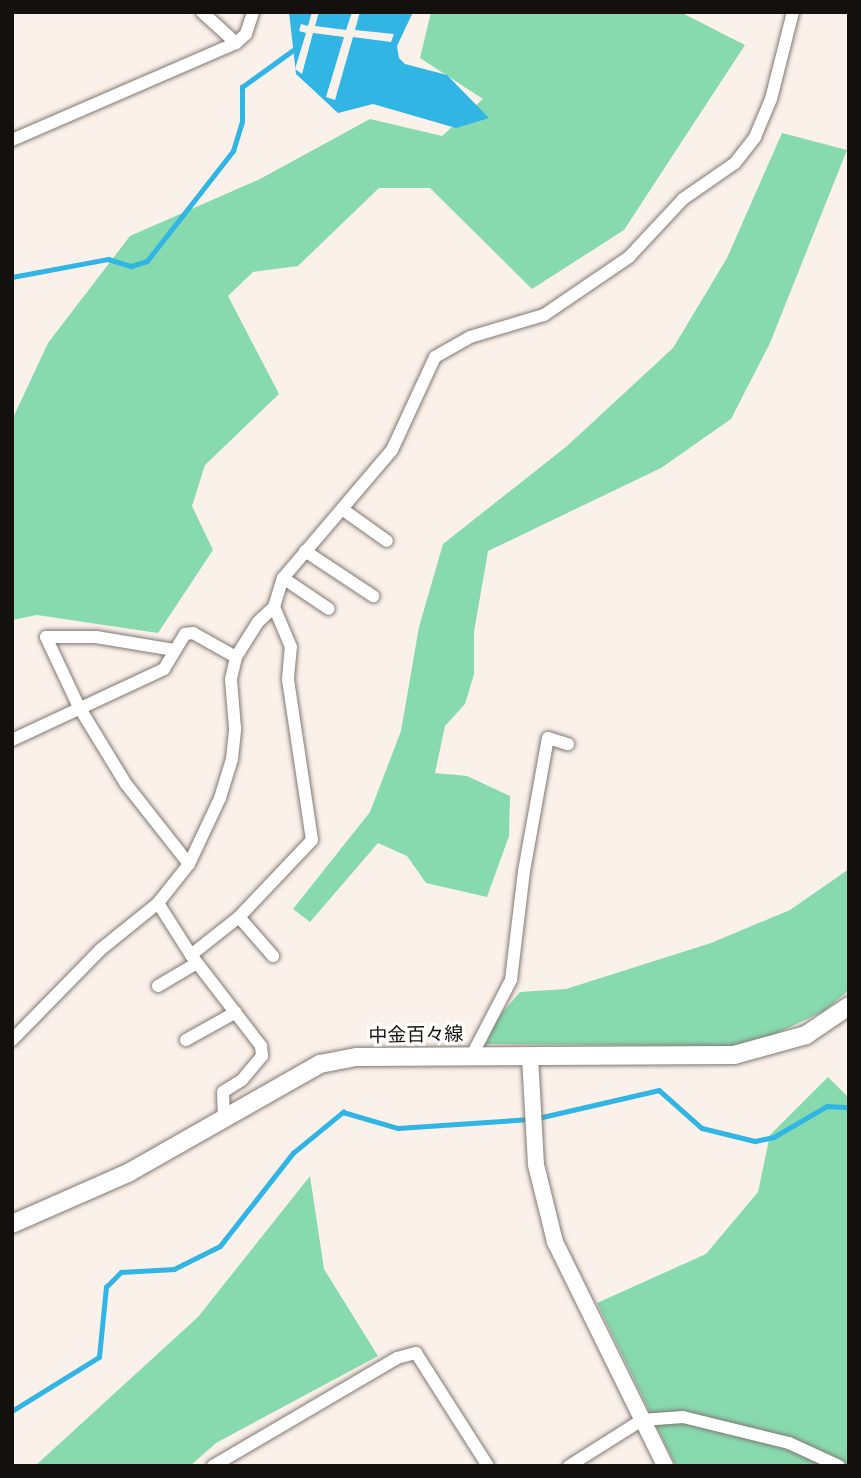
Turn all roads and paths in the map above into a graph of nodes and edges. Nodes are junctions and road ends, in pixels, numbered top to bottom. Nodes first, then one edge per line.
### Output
1 (202, 12) edge
2 (253, 12) edge
3 (793, 12) edge
4 (236, 43) junction
5 (12, 140) edge
6 (342, 509) junction
7 (387, 541) dead end
8 (305, 551) junction
9 (283, 579) junction
10 (373, 596) dead end
11 (274, 607) junction
12 (329, 609) dead end
13 (174, 650) junction
14 (236, 657) junction
15 (79, 707) junction
16 (12, 740) edge
17 (568, 744) dead end
18 (189, 864) junction
19 (158, 903) junction
20 (239, 917) junction
21 (274, 956) dead end
22 (194, 959) junction
23 (158, 986) dead end
24 (849, 1006) edge
25 (236, 1012) junction
26 (12, 1040) edge
27 (186, 1040) dead end
28 (472, 1055) junction
29 (530, 1057) junction
30 (224, 1120) junction
31 (18, 1220) edge
32 (642, 1420) junction
33 (213, 1466) edge
34 (488, 1466) edge
35 (569, 1466) edge
36 (665, 1466) edge
37 (839, 1466) edge

1 - 4 street
2 - 4 street
3 - 6 street
4 - 5 street
6 - 7 street
6 - 8 street
8 - 9 street
8 - 10 street
9 - 11 street
9 - 12 street
11 - 14 street
11 - 20 street
13 - 14 street
13 - 15 street
13 - 15 street
14 - 18 street
15 - 16 street
15 - 18 street
17 - 28 street
18 - 19 street
19 - 22 street
19 - 26 street
20 - 21 street
20 - 22 street
22 - 23 street
22 - 25 street
24 - 29 main road, 中金百々線
25 - 27 street
25 - 30 street
28 - 29 main road, 中金百々線
28 - 30 main road, 中金百々線
29 - 32 street
30 - 31 main road, 中金百々線
32 - 35 street
32 - 36 street
32 - 37 street
33 - 34 street

